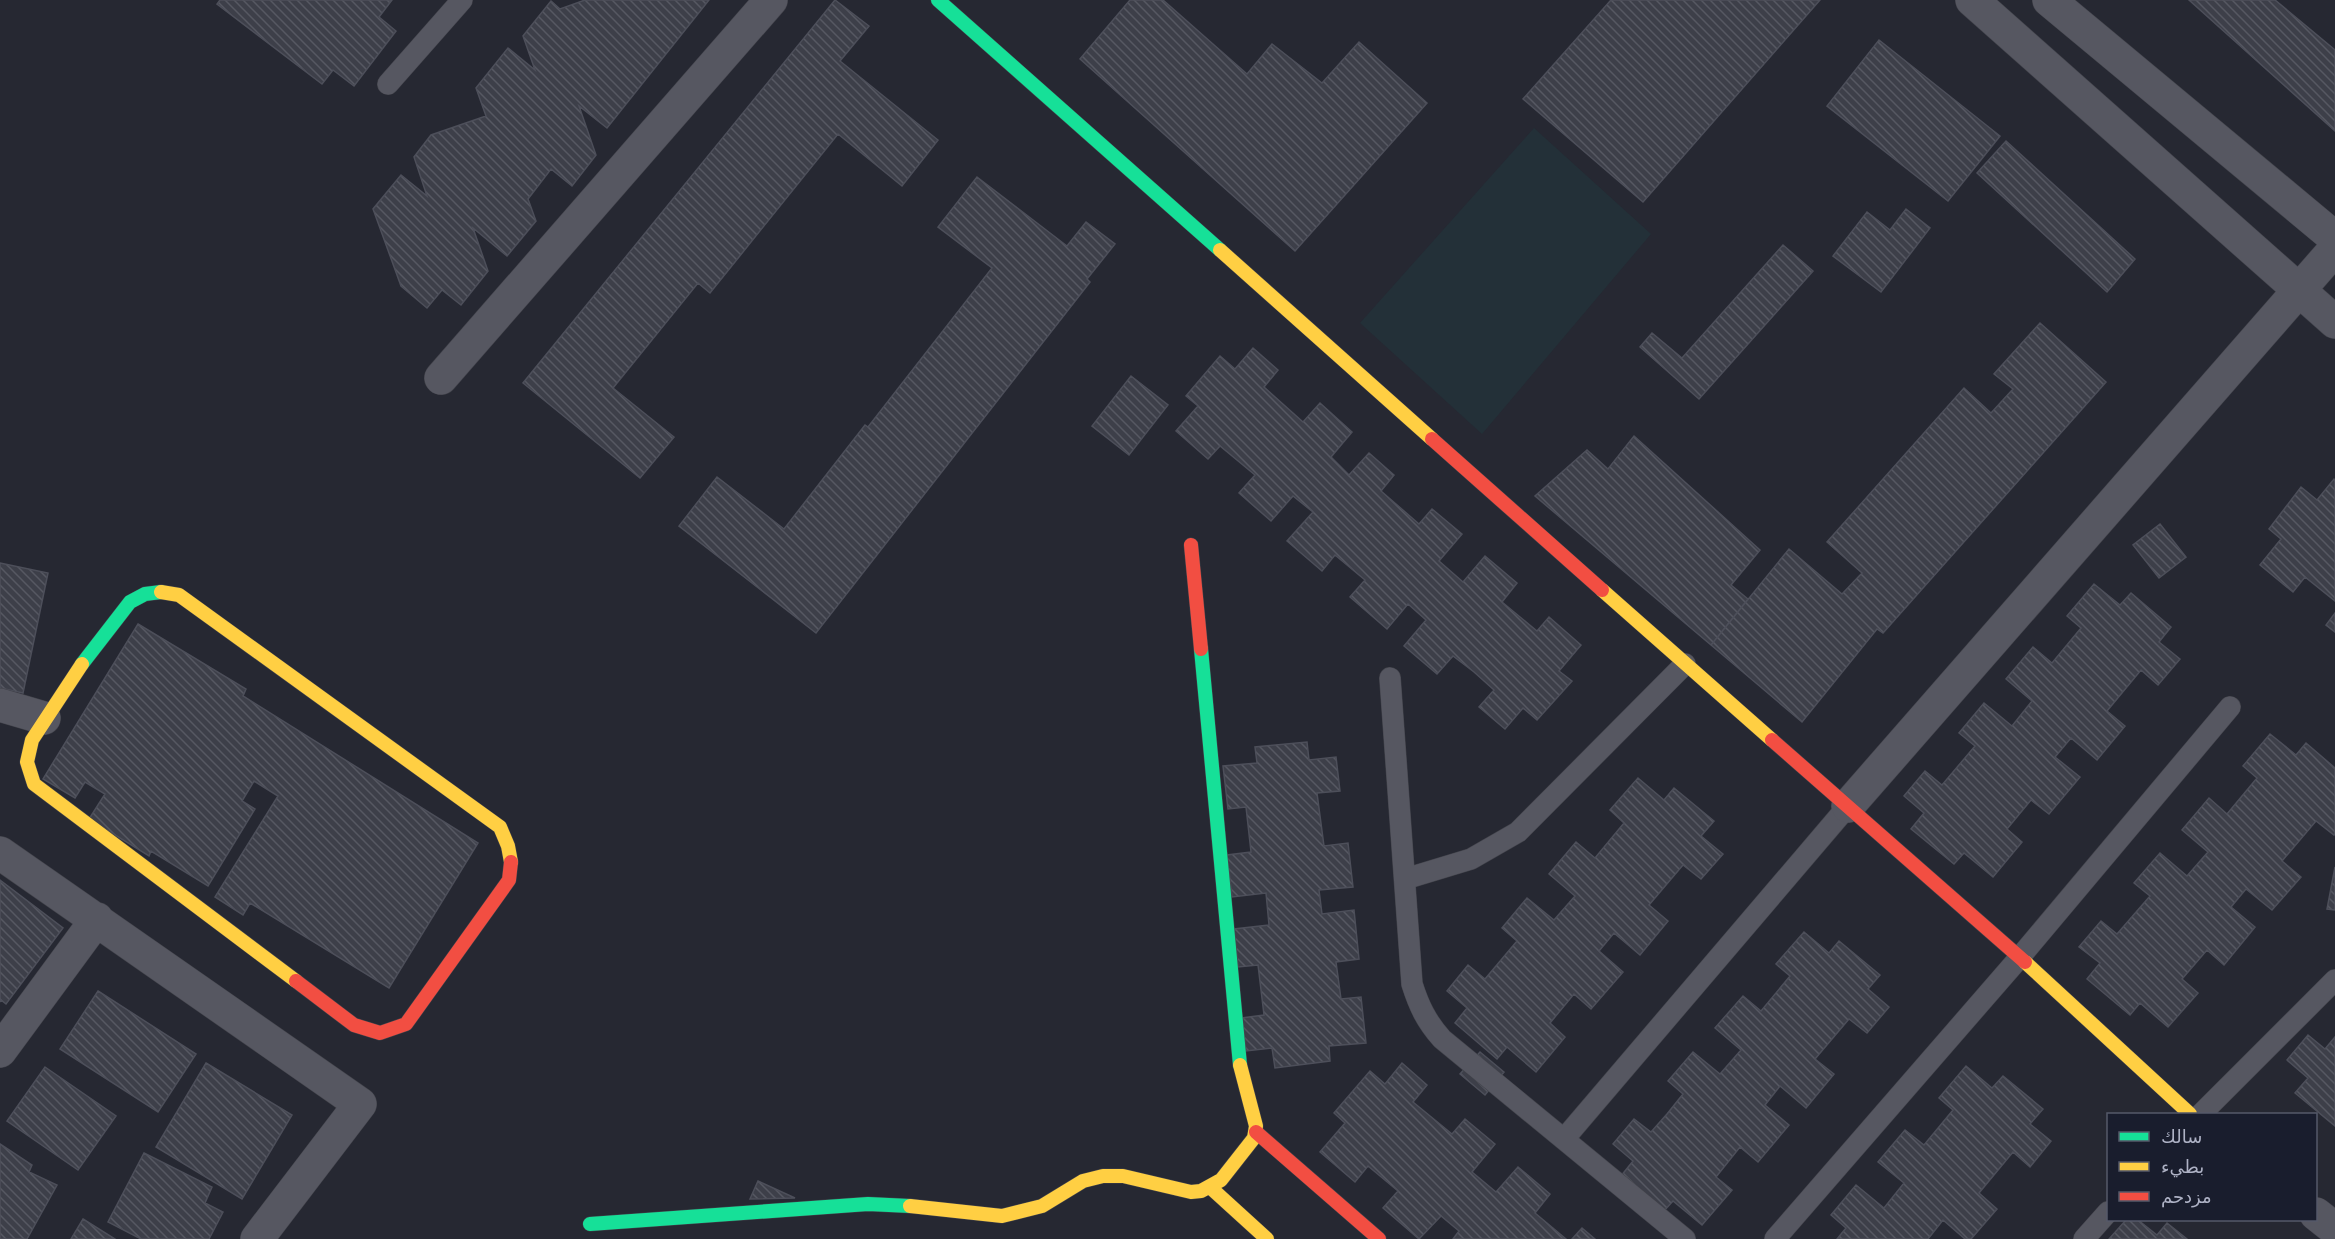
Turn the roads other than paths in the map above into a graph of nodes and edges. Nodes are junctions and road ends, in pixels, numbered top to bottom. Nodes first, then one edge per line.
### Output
1 (462, 0) edge
2 (771, 0) edge
3 (938, 0) edge
4 (1972, 0) edge
5 (2049, 0) edge
6 (388, 84) dead end
7 (2335, 238) edge
8 (2335, 249) edge
9 (2299, 290) junction
10 (2335, 322) edge
11 (441, 378) dead end
12 (1191, 545) dead end
13 (1685, 664) junction
14 (1390, 678) dead end
15 (0, 705) edge
16 (2230, 707) dead end
17 (44, 718) junction
18 (1848, 806) junction
19 (0, 853) edge
20 (1405, 879) junction
21 (97, 919) junction
22 (2020, 957) junction
23 (2335, 980) edge
24 (0, 1051) edge
25 (2189, 1113) edge
26 (2201, 1113) edge
27 (1256, 1132) junction
28 (1564, 1139) junction
29 (1211, 1188) junction
30 (2107, 1214) edge
31 (2317, 1215) edge
32 (590, 1224) dead end
33 (2335, 1229) edge
34 (257, 1239) edge
35 (1267, 1239) edge
36 (1379, 1239) edge
37 (1685, 1239) edge
38 (1775, 1239) edge
39 (2084, 1239) edge

1 - 6 lane
2 - 11 street
3 - 13 street
4 - 9 street
5 - 7 street
8 - 9 street
9 - 10 street
9 - 18 street
12 - 27 street
13 - 18 street
13 - 20 lane
14 - 20 lane
15 - 17 street
16 - 22 lane
17 - 17 street
18 - 22 street
18 - 28 lane
19 - 21 street
20 - 28 lane
21 - 24 street
21 - 34 street
22 - 25 street
22 - 38 lane
23 - 26 lane
27 - 29 street
27 - 36 street
28 - 37 lane
29 - 32 street
29 - 35 street
30 - 39 lane
31 - 33 street

